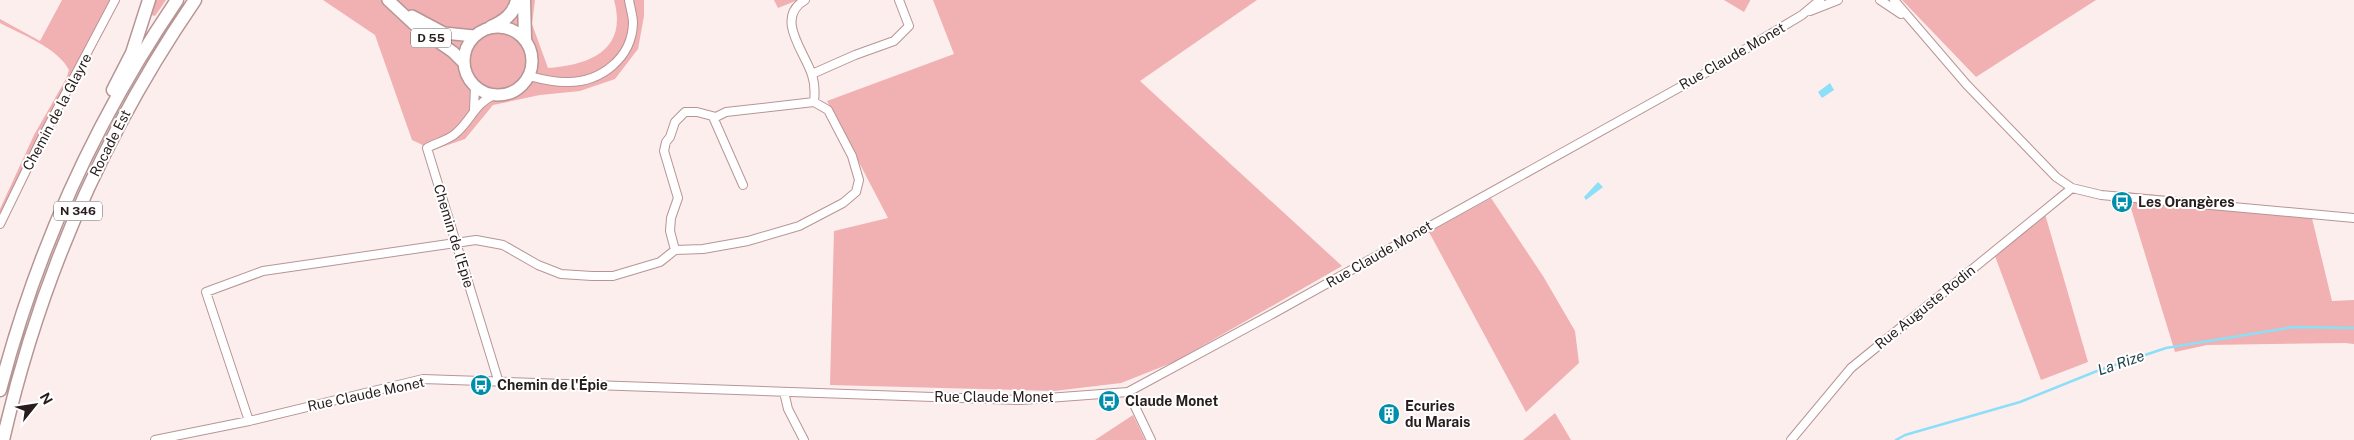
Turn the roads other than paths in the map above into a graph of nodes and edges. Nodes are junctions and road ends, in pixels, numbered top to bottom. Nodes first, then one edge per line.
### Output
1 (115, 0) edge
2 (149, 0) edge
3 (177, 0) edge
4 (195, 0) edge
5 (388, 0) edge
6 (517, 0) edge
7 (524, 0) edge
8 (629, 0) edge
9 (805, 0) edge
10 (899, 0) edge
11 (1820, 0) edge
12 (1838, 0) edge
13 (1880, 0) edge
14 (1894, 0) edge
15 (401, 10) junction
16 (1802, 15) junction
17 (1911, 22) junction
18 (491, 27) junction
19 (474, 36) junction
20 (525, 39) junction
21 (464, 63) junction
22 (812, 74) junction
23 (529, 76) junction
24 (476, 87) junction
25 (494, 95) junction
26 (814, 102) junction
27 (474, 110) junction
28 (713, 117) junction
29 (105, 120) junction
30 (743, 185) dead end
31 (2072, 188) junction
32 (2354, 218) edge
33 (0, 224) edge
34 (455, 242) junction
35 (675, 250) junction
36 (499, 383) junction
37 (0, 390) edge
38 (784, 392) junction
39 (1128, 392) junction
40 (250, 421) junction
41 (3, 440) edge
42 (155, 440) edge
43 (804, 440) edge
44 (1151, 440) edge
45 (1791, 440) edge

1 - 33 street, Chemin de la Glayre
2 - 29 highway
3 - 29 highway, Rocade Est / N 346
4 - 41 highway, Rocade Est / N 346
5 - 15 main road, D 55
6 - 18 highway
7 - 20 highway
8 - 23 street
9 - 22 street
10 - 22 street
11 - 16 street, Rue Claude Monet
12 - 16 street, Rue Claude Monet
13 - 17 street
14 - 17 street
15 - 19 main road, D 55
15 - 21 main road, D 55
16 - 39 street, Rue Claude Monet
17 - 31 street
18 - 19 main road
18 - 20 main road
19 - 21 main road
20 - 23 main road
21 - 24 main road
22 - 26 street
23 - 25 main road
24 - 25 main road
24 - 27 street
25 - 27 street, Chemin de l'Epie
26 - 28 street
26 - 35 street
27 - 34 street, Chemin de l'Epie
28 - 30 street
28 - 35 street
29 - 37 highway, Rocade Est / N 346
31 - 32 street
31 - 45 street, Rue Auguste Rodin
34 - 35 street
34 - 36 street, Chemin de l'Epie
34 - 40 street
36 - 38 street, Rue Claude Monet
36 - 40 street, Rue Claude Monet
38 - 39 street, Rue Claude Monet
38 - 43 street
39 - 44 street
40 - 42 street, Rue Claude Monet

